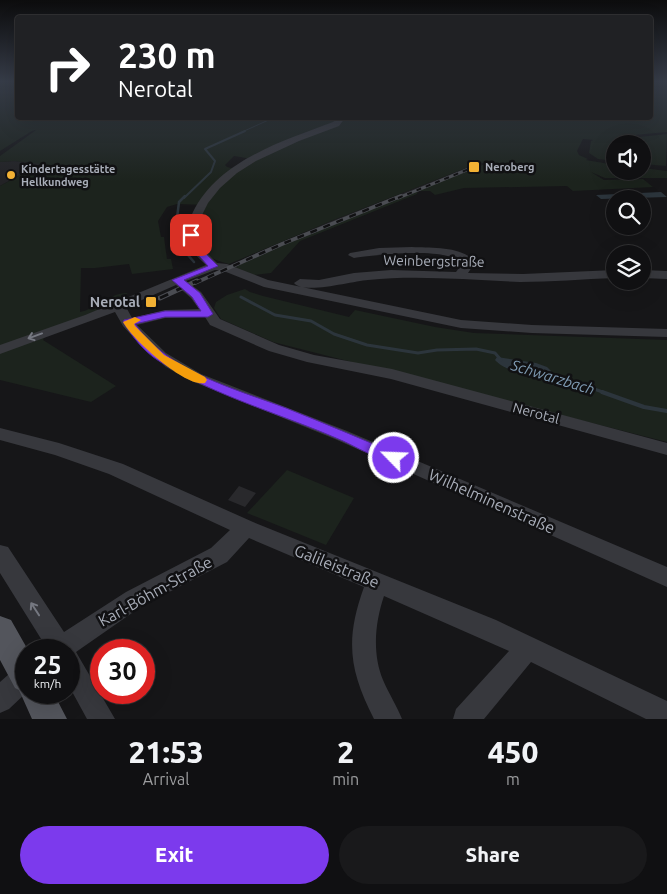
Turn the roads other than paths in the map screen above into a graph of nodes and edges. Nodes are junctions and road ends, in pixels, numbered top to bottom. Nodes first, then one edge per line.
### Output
1 (340, 120) edge
2 (405, 251) junction
3 (476, 253) dead end
4 (354, 254) dead end
5 (214, 266) junction
6 (606, 274) edge
7 (651, 274) edge
8 (667, 275) edge
9 (460, 276) junction
10 (177, 280) junction
11 (255, 280) junction
12 (118, 305) junction
13 (208, 314) junction
14 (128, 322) junction
15 (667, 333) edge
16 (0, 350) edge
17 (0, 434) edge
18 (667, 449) edge
19 (246, 528) junction
20 (0, 554) edge
21 (667, 577) edge
22 (378, 583) junction
23 (0, 630) edge
24 (55, 639) edge
25 (80, 641) edge
26 (528, 647) junction
27 (15, 657) edge
28 (80, 681) edge
29 (15, 687) edge
30 (0, 700) edge
31 (42, 704) edge
32 (667, 715) edge
33 (50, 719) edge
34 (102, 719) edge
35 (389, 719) edge
36 (466, 719) edge

1 - 5 street
2 - 3 street
2 - 4 street
2 - 9 street
5 - 10 street
5 - 11 street
6 - 9 street, Weinbergstraße
7 - 8 street
9 - 11 street, Weinbergstraße
10 - 12 street
10 - 13 street, Nerotal
11 - 15 street
12 - 14 street, Wilhelminenstraße
12 -> 16 street
13 - 14 street
13 - 18 street, Nerotal
14 - 21 street, Wilhelminenstraße
17 - 19 street, Galileistraße
19 - 22 street, Galileistraße
19 - 25 street, Karl-Böhm-Straße
24 -> 20 street
22 - 26 street, Galileistraße
22 - 35 street
23 - 27 main road
26 - 32 street, Galileistraße
26 - 36 street
28 - 34 street
29 - 30 street
31 - 33 main road

